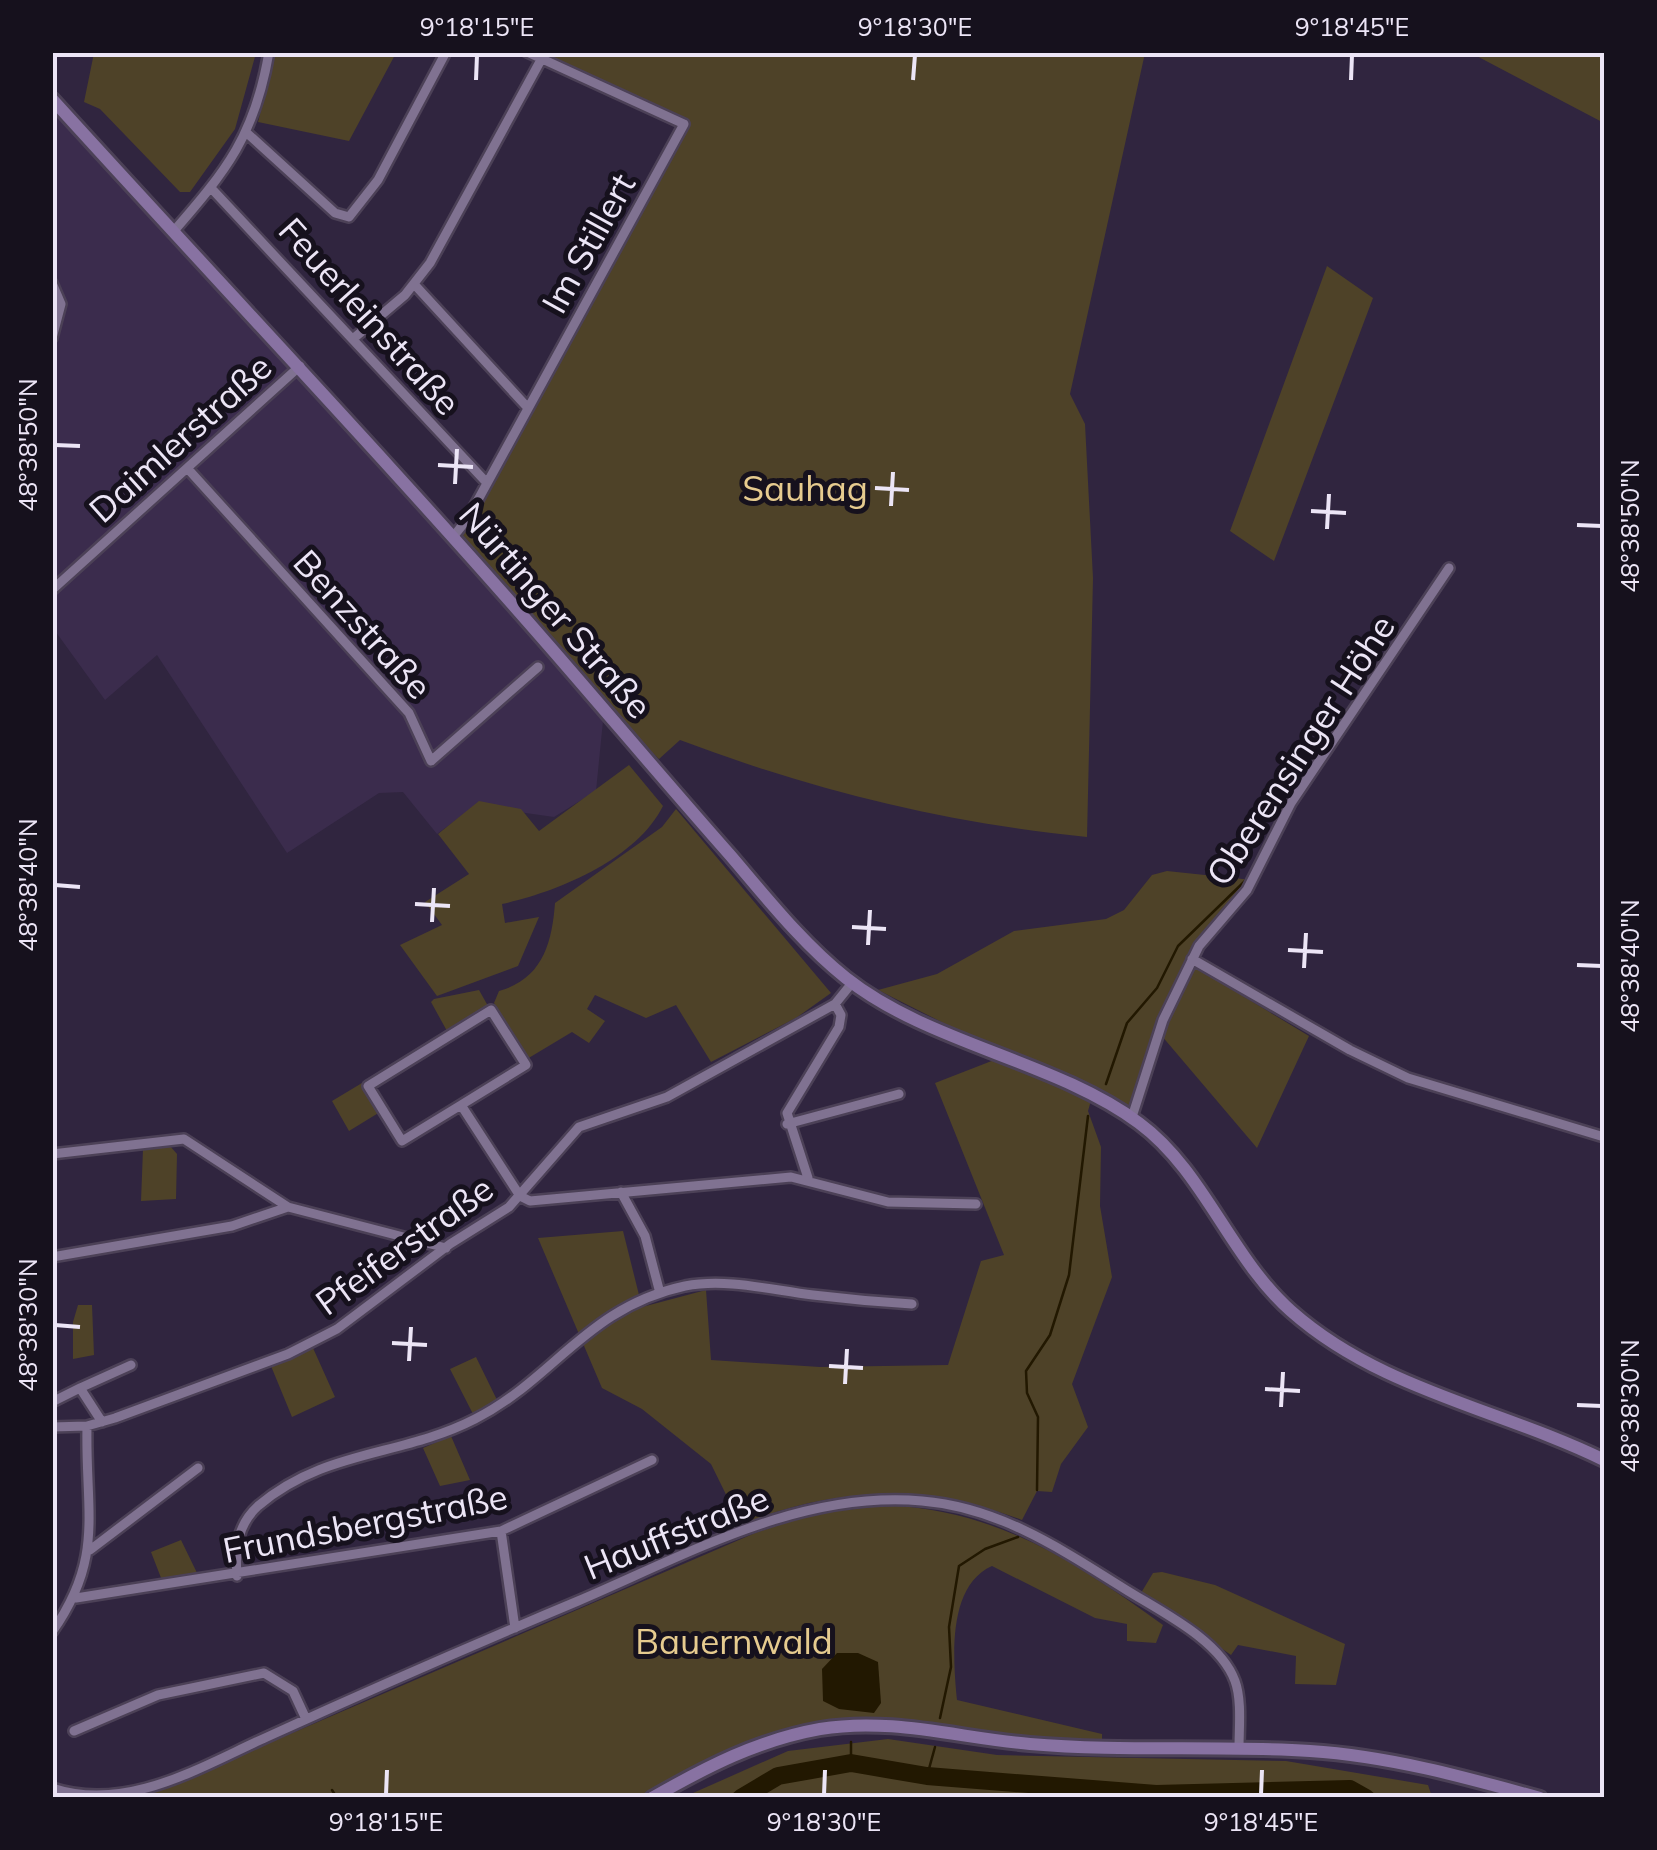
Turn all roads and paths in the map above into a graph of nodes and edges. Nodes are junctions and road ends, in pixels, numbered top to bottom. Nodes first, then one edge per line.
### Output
1 (269, 52) edge
2 (446, 52) edge
3 (527, 52) edge
4 (542, 58) junction
5 (52, 99) edge
6 (248, 134) junction
7 (211, 188) junction
8 (173, 232) junction
9 (52, 283) edge
10 (414, 284) junction
11 (52, 338) edge
12 (354, 338) junction
13 (300, 366) junction
14 (528, 408) junction
15 (188, 468) junction
16 (487, 483) junction
17 (453, 537) junction
18 (1449, 568) dead end
19 (52, 590) edge
20 (538, 666) dead end
21 (1192, 959) junction
22 (852, 983) junction
23 (836, 1004) junction
24 (899, 1094) dead end
25 (460, 1105) junction
26 (1132, 1117) junction
27 (787, 1124) junction
28 (1604, 1138) edge
29 (52, 1154) edge
30 (808, 1178) junction
31 (621, 1192) junction
32 (520, 1196) junction
33 (976, 1204) dead end
34 (288, 1208) junction
35 (446, 1248) junction
36 (52, 1256) edge
37 (660, 1293) junction
38 (912, 1304) dead end
39 (131, 1365) dead end
40 (80, 1388) junction
41 (52, 1402) edge
42 (102, 1422) junction
43 (87, 1426) junction
44 (52, 1427) edge
45 (652, 1460) dead end
46 (1604, 1460) edge
47 (198, 1468) dead end
48 (501, 1531) junction
49 (90, 1550) junction
50 (237, 1576) junction
51 (76, 1598) junction
52 (515, 1628) junction
53 (52, 1632) edge
54 (306, 1719) junction
55 (74, 1732) dead end
56 (1239, 1748) junction
57 (52, 1788) edge
58 (652, 1798) edge
59 (1540, 1798) edge

1 - 6 street
2 - 6 street
3 - 4 street, Im Stillert
4 - 10 street
4 - 14 street, Im Stillert
5 - 8 main road, Nürtinger Straße
6 - 7 street
7 - 8 street
7 - 12 street, Feuerleinstraße
8 - 13 main road, Nürtinger Straße
9 - 11 street
10 - 12 street
10 - 14 street
12 - 16 street, Feuerleinstraße
13 - 15 street, Daimlerstraße
13 - 17 main road, Nürtinger Straße
14 - 16 street, Im Stillert
15 - 19 street, Daimlerstraße
15 - 20 street, Benzstraße
16 - 17 street, Im Stillert
17 - 22 main road, Nürtinger Straße
18 - 21 street, Oberensinger Höhe
21 - 26 street, Oberensinger Höhe
21 - 28 street
22 - 23 street, Pfeiferstraße
22 - 26 main road, Nürtinger Straße
23 - 27 street
23 - 32 street, Pfeiferstraße
24 - 27 street
25 - 25 street
25 - 32 street
26 - 46 main road, Nürtinger Straße
27 - 30 street
29 - 34 street
30 - 31 street
30 - 33 street
31 - 32 street
31 - 37 street
32 - 35 street, Pfeiferstraße
34 - 35 street
34 - 36 street
35 - 42 street, Pfeiferstraße
37 - 38 street
37 - 50 street
39 - 40 street
40 - 41 street
40 - 42 street
42 - 43 street, Pfeiferstraße
43 - 44 street, Pfeiferstraße
43 - 49 street
45 - 48 street, Frundsbergstraße
47 - 49 street
48 - 50 street, Frundsbergstraße
48 - 52 street
49 - 51 street
50 - 51 street, Frundsbergstraße
51 - 53 street
52 - 54 street, Hauffstraße
52 - 56 street, Hauffstraße
54 - 55 street
54 - 57 street, Hauffstraße
56 - 58 main road
56 - 59 main road

